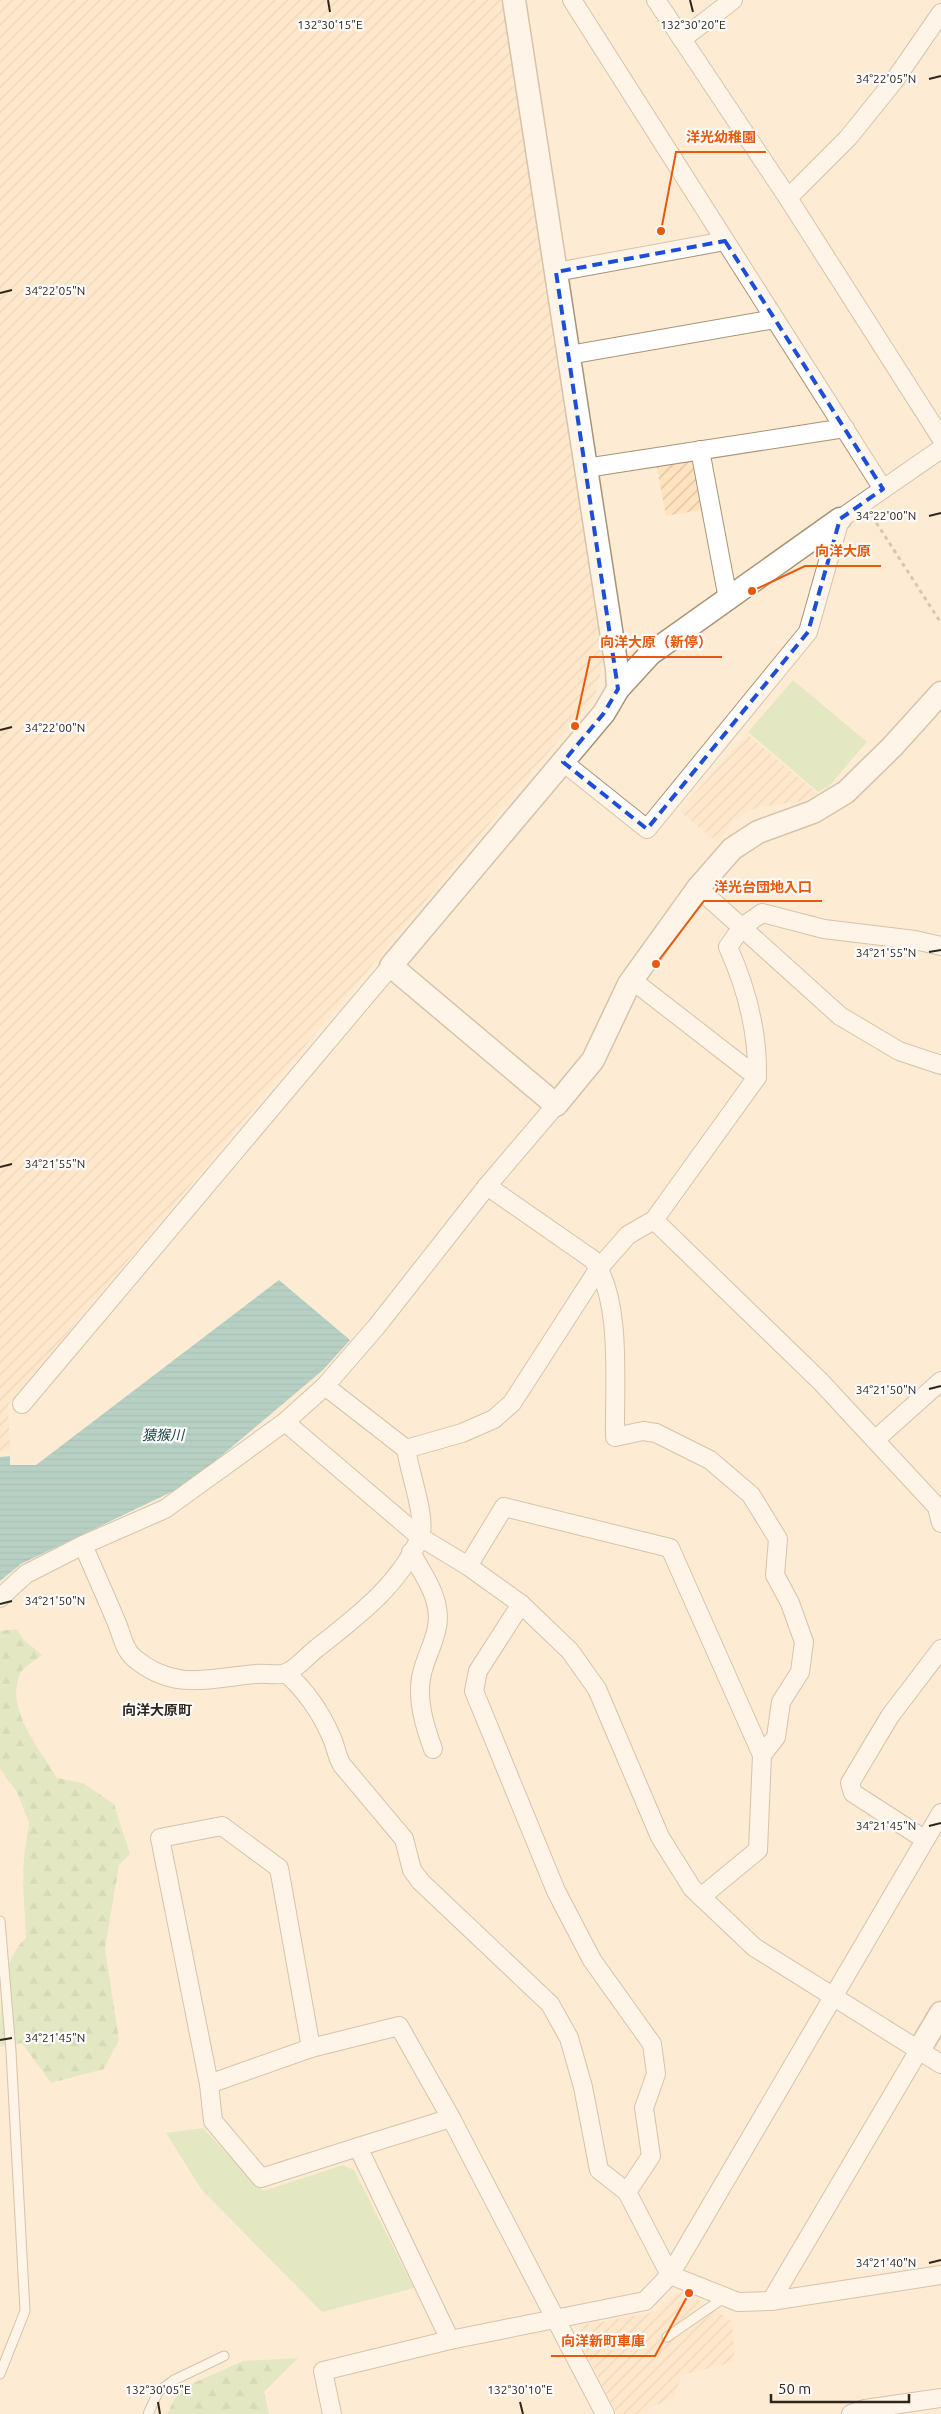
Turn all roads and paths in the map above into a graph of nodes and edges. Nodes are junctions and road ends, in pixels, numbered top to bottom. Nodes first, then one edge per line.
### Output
1 (514, 0) edge
2 (572, 0) edge
3 (656, 0) edge
4 (733, 0) edge
5 (941, 13) edge
6 (682, 39) junction
7 (788, 198) junction
8 (725, 241) junction
9 (556, 272) junction
10 (775, 319) junction
11 (569, 355) junction
12 (845, 428) junction
13 (941, 438) edge
14 (941, 448) edge
15 (700, 450) junction
16 (586, 468) junction
17 (883, 489) junction
18 (864, 502) junction
19 (840, 519) junction
20 (728, 599) junction
21 (941, 623) edge
22 (618, 689) junction
23 (941, 694) edge
24 (563, 762) junction
25 (698, 888) junction
26 (742, 926) junction
27 (941, 946) edge
28 (391, 966) junction
29 (632, 980) junction
30 (941, 1065) edge
31 (757, 1077) junction
32 (556, 1105) junction
33 (487, 1186) junction
34 (654, 1220) junction
35 (599, 1268) junction
36 (941, 1381) edge
37 (325, 1386) junction
38 (22, 1404) dead end
39 (285, 1422) junction
40 (875, 1440) junction
41 (406, 1449) junction
42 (940, 1511) edge
43 (420, 1537) junction
44 (83, 1545) junction
45 (411, 1552) junction
46 (468, 1566) junction
47 (0, 1598) edge
48 (522, 1604) junction
49 (941, 1649) edge
50 (286, 1673) junction
51 (433, 1749) dead end
52 (762, 1755) junction
53 (941, 1813) edge
54 (924, 1839) junction
55 (702, 1897) junction
56 (0, 1921) edge
57 (833, 1996) junction
58 (941, 2013) edge
59 (311, 2048) junction
60 (918, 2050) junction
61 (941, 2064) edge
62 (209, 2084) junction
63 (451, 2118) junction
64 (358, 2147) junction
65 (627, 2192) junction
66 (670, 2275) junction
67 (941, 2275) edge
68 (726, 2297) junction
69 (771, 2301) junction
70 (556, 2320) junction
71 (667, 2337) dead end
72 (450, 2340) junction
73 (224, 2356) dead end
74 (0, 2374) edge
75 (941, 2398) edge
76 (148, 2414) edge
77 (332, 2414) edge
78 (605, 2414) edge
79 (851, 2414) edge

1 - 9 street
2 - 8 street
3 - 6 street
4 - 6 street
5 - 7 street
6 - 7 street
7 - 13 street
8 - 9 street
8 - 10 street
9 - 11 street
10 - 11 street
10 - 12 street
11 - 16 street
12 - 15 street
12 - 17 street
14 - 17 street
15 - 16 street
15 - 20 street
16 - 22 street
17 - 18 street
18 - 19 street
18 - 21 path
19 - 20 street
19 - 24 street
20 - 22 street
22 - 24 street
23 - 25 street
24 - 28 street
25 - 26 street
25 - 29 street
26 - 27 street
26 - 30 street
26 - 31 street
28 - 32 street
28 - 38 street
29 - 31 street
29 - 32 street
31 - 34 street
32 - 33 street
33 - 35 street
33 - 37 street
34 - 35 street
34 - 40 street
35 - 41 street
35 - 52 street
36 - 40 street
37 - 39 street
37 - 41 street
39 - 43 street
39 - 44 street
40 - 42 street
41 - 43 street
43 - 45 street
43 - 46 street
44 - 47 street
44 - 50 street
45 - 50 street
45 - 51 street
46 - 48 street
46 - 52 street
48 - 55 street
48 - 65 street
49 - 54 street
50 - 65 street
52 - 55 street
53 - 54 street
54 - 57 street
55 - 57 street
56 - 74 lane
57 - 60 street
57 - 66 street
58 - 60 street
59 - 62 street
59 - 62 street
59 - 63 street
60 - 61 street
60 - 69 street
62 - 64 street
63 - 64 street
63 - 70 street
64 - 72 street
65 - 66 street
66 - 68 street
66 - 70 street
67 - 69 street
68 - 69 street
68 - 71 lane
70 - 72 street
70 - 78 street
72 - 77 street
73 - 76 lane
75 - 79 street

